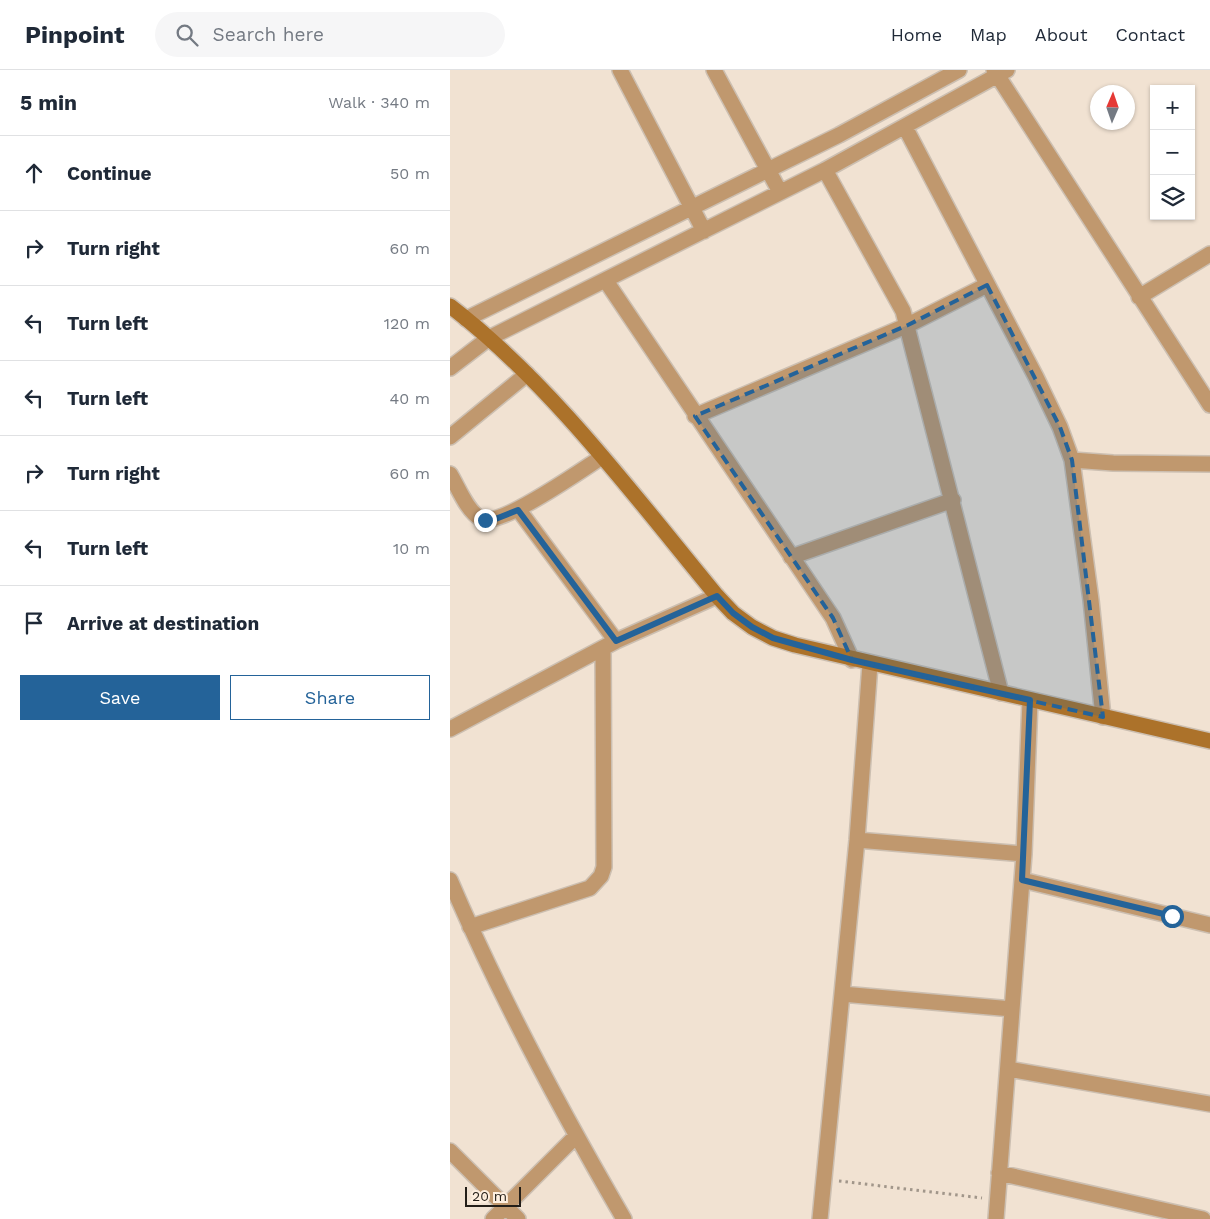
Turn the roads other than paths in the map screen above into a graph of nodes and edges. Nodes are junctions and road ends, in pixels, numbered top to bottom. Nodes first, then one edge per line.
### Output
1 (620, 70) edge
2 (714, 70) edge
3 (959, 70) edge
4 (999, 72) edge
5 (905, 128) junction
6 (825, 170) junction
7 (768, 171) junction
8 (780, 192) junction
9 (692, 209) junction
10 (704, 231) junction
11 (1210, 254) edge
12 (606, 281) junction
13 (987, 285) junction
14 (1139, 297) junction
15 (450, 306) edge
16 (466, 319) junction
17 (908, 325) junction
18 (489, 338) junction
19 (450, 368) edge
20 (527, 374) junction
21 (1210, 405) edge
22 (695, 416) junction
23 (450, 437) edge
24 (602, 457) junction
25 (1072, 460) junction
26 (1210, 464) edge
27 (450, 474) edge
28 (455, 495) edge
29 (953, 500) junction
30 (518, 510) junction
31 (791, 557) junction
32 (717, 596) junction
33 (609, 644) junction
34 (852, 660) junction
35 (870, 664) junction
36 (1001, 693) junction
37 (1030, 700) junction
38 (1103, 717) junction
39 (450, 729) edge
40 (1210, 741) edge
41 (857, 840) junction
42 (1024, 854) junction
43 (450, 880) edge
44 (1022, 880) junction
45 (1210, 925) edge
46 (470, 927) junction
47 (842, 994) junction
48 (1012, 1009) junction
49 (1008, 1069) junction
50 (1210, 1104) edge
51 (576, 1136) junction
52 (450, 1151) edge
53 (999, 1173) junction
54 (505, 1206) junction
55 (493, 1219) edge
56 (518, 1219) edge
57 (624, 1219) edge
58 (820, 1219) edge
59 (996, 1219) edge
60 (1203, 1219) edge

1 - 9 street
2 - 7 street
3 - 7 street
4 - 5 street
4 - 14 street
5 - 6 street
5 - 13 street
6 - 8 street
6 - 17 street
7 - 8 street
7 - 9 street
8 - 10 street
9 - 10 street
9 - 16 street
10 - 12 street
11 - 14 street
12 - 18 street
12 - 22 street
13 - 17 street
13 - 25 street
14 - 21 street
15 - 16 street
16 - 18 street
17 - 22 street
17 - 29 street
18 - 19 street
18 - 20 street
20 - 23 street
20 - 24 street
22 - 31 street
24 - 30 street
24 - 32 street
25 - 26 street
25 - 38 street
27 - 28 street
28 - 30 street
29 - 31 street
29 - 36 street
30 - 33 street
31 - 34 street
32 - 33 street
32 - 34 street
33 - 39 street
33 - 46 street
34 - 35 street
35 - 36 street
35 - 41 street
36 - 37 street
37 - 38 street
37 - 42 street
38 - 40 street
41 - 42 street
41 - 47 street
42 - 44 street
43 - 46 street
44 - 45 street
44 - 48 street
46 - 51 street
47 - 48 street
47 - 58 street
48 - 49 street
49 - 50 street
49 - 53 street
51 - 54 street
51 - 57 street
52 - 54 street
53 - 59 street
53 - 60 street
54 - 55 street
54 - 56 street

